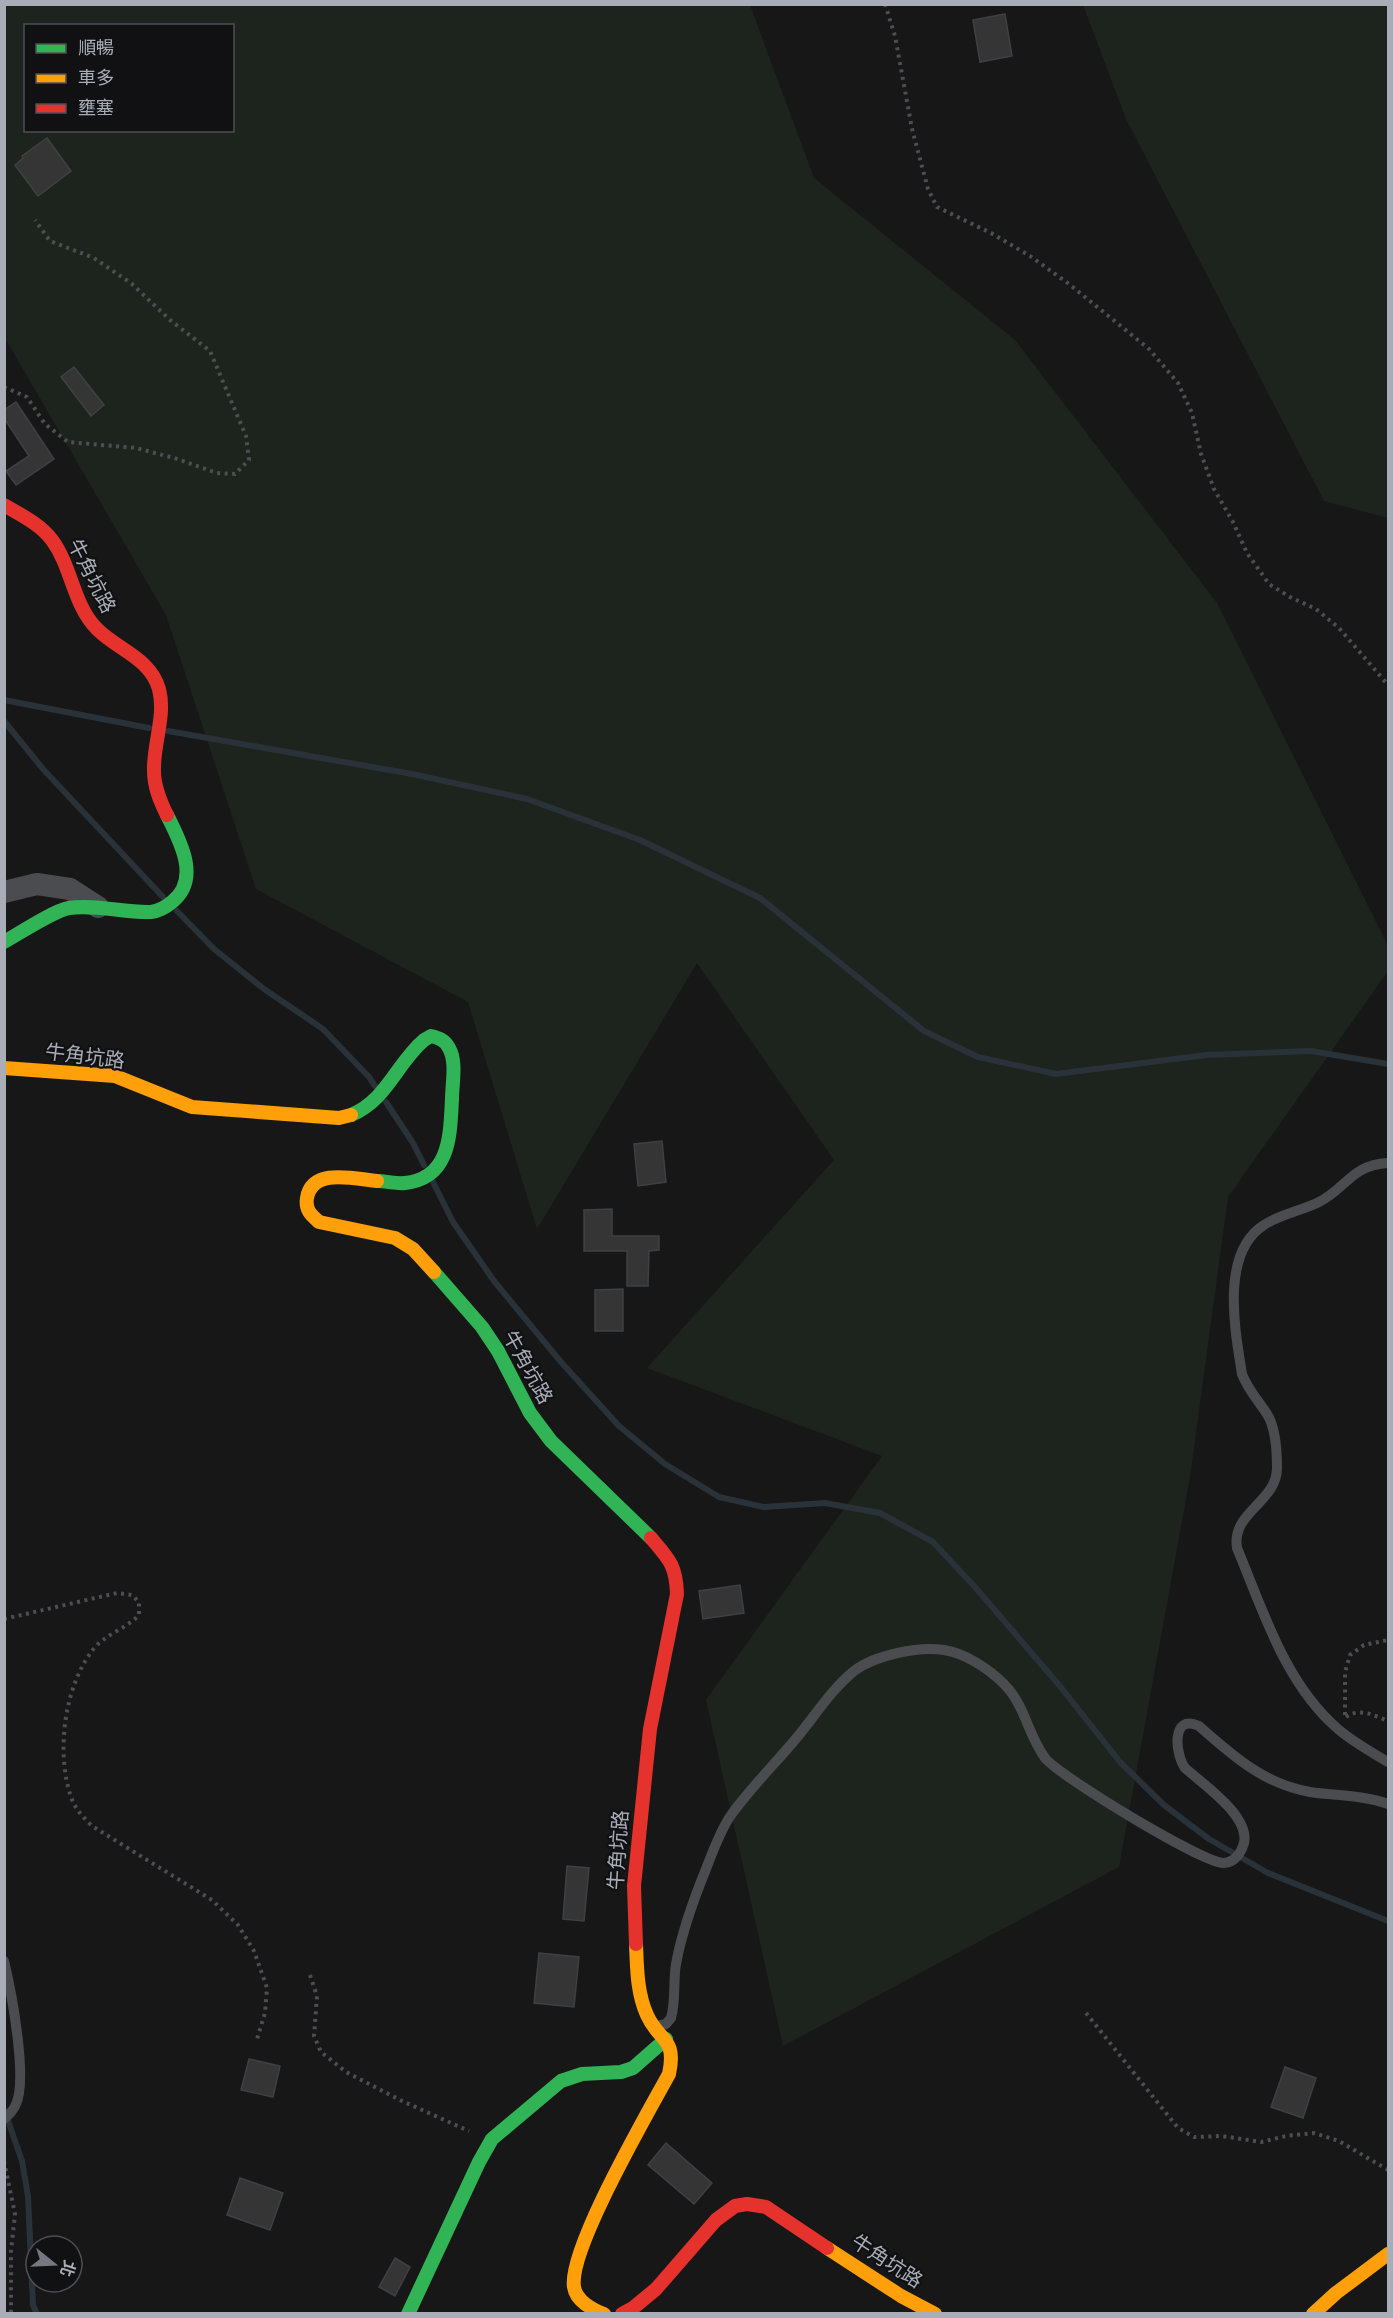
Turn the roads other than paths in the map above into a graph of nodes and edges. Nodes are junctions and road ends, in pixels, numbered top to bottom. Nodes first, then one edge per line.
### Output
1 (4, 505) edge
2 (4, 892) edge
3 (99, 908) junction
4 (4, 942) edge
5 (4, 1068) edge
6 (1389, 1163) edge
7 (1389, 1762) edge
8 (1389, 1804) edge
9 (4, 1961) edge
10 (654, 2027) junction
11 (666, 2039) junction
12 (4, 2119) edge
13 (1389, 2254) edge
14 (408, 2313) edge
15 (604, 2313) edge
16 (622, 2313) edge
17 (935, 2313) edge
18 (1313, 2313) edge

1 - 3 street, 牛角坑路
2 - 3 street
3 - 4 street, 牛角坑路
5 - 10 street, 牛角坑路
6 - 7 lane
8 - 10 lane
9 - 12 lane
10 - 11 street, 牛角坑路
11 - 14 street
11 - 15 street
13 - 18 street
16 - 17 street, 牛角坑路

